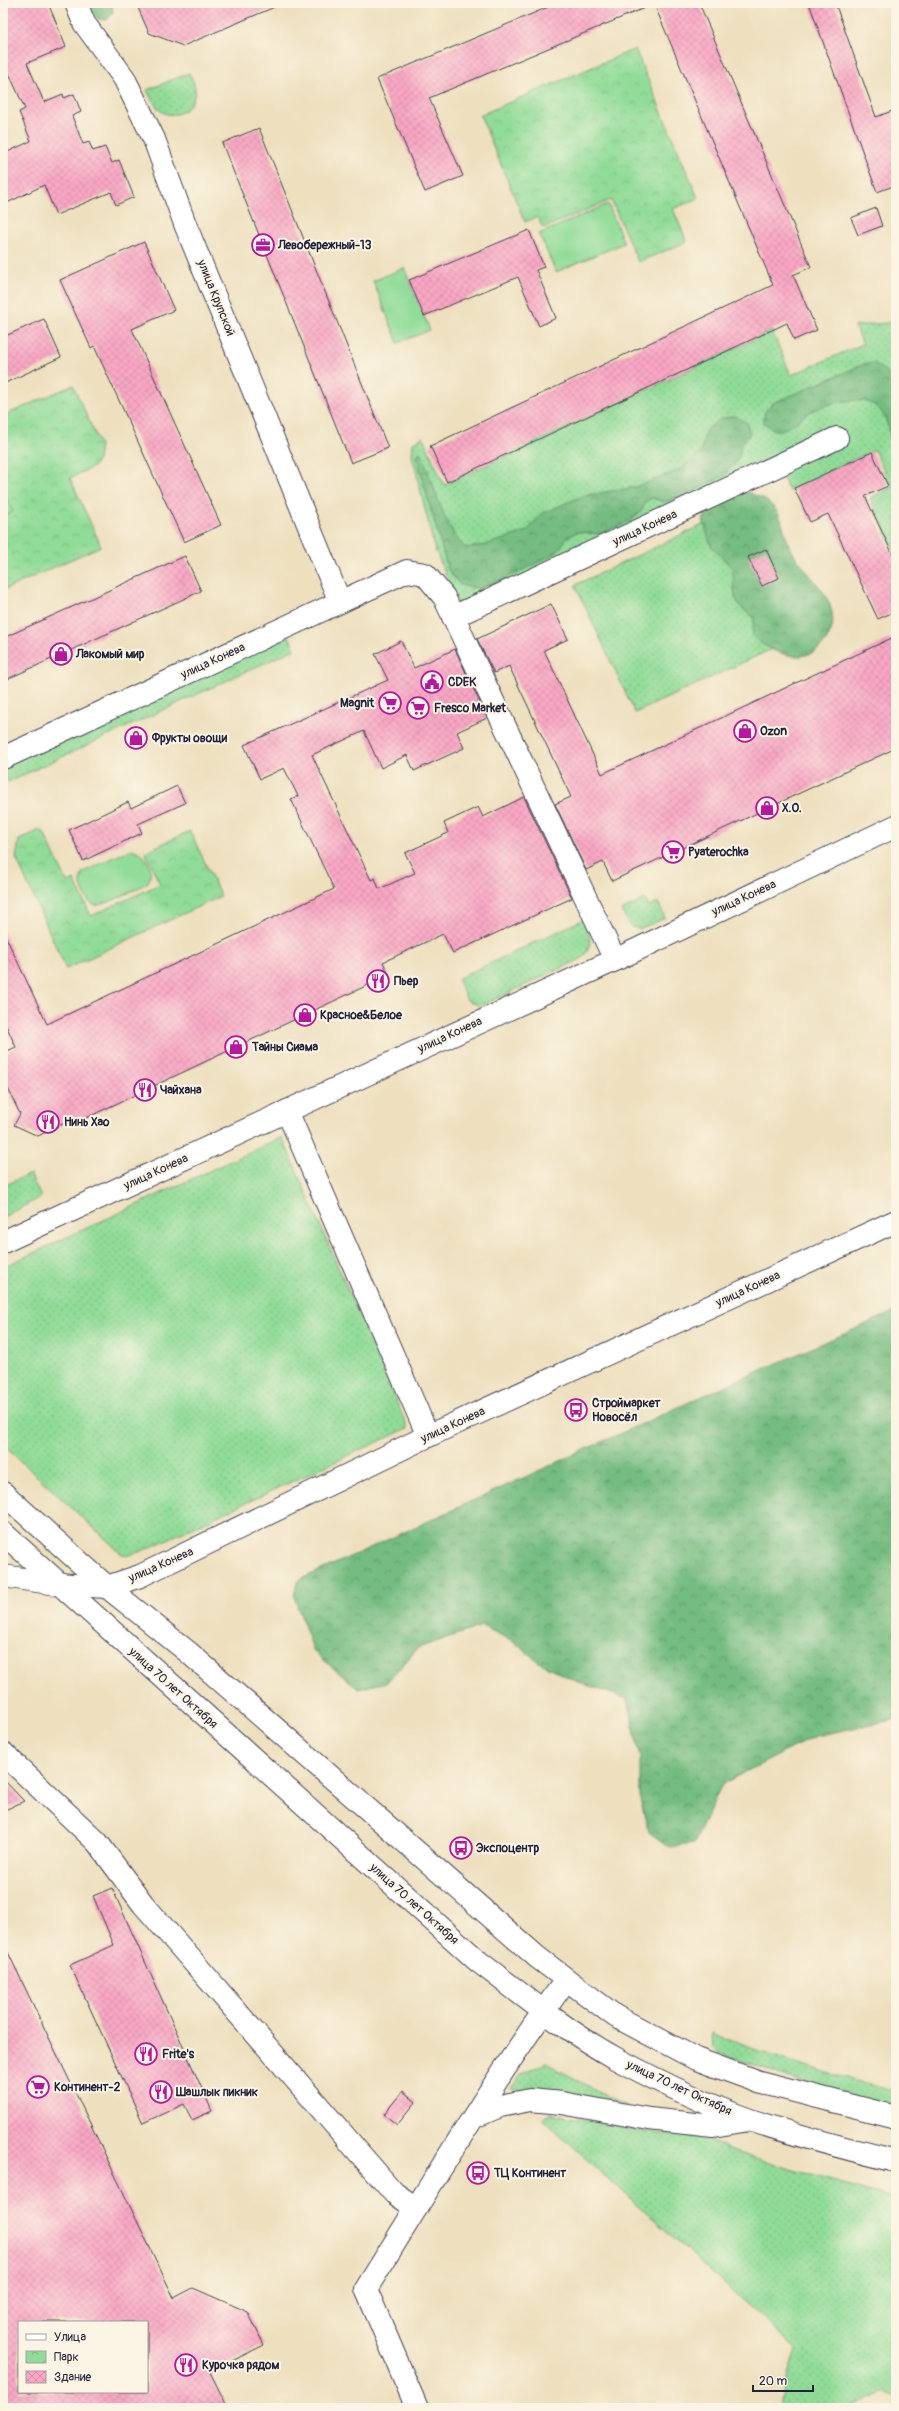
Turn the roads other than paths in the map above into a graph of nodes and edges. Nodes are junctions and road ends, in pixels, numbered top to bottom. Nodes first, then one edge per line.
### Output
1 (76, 3) edge
2 (837, 438) dead end
3 (340, 602) junction
4 (453, 617) junction
5 (3, 758) edge
6 (896, 826) edge
7 (615, 960) junction
8 (287, 1111) junction
9 (896, 1221) edge
10 (3, 1242) edge
11 (428, 1436) junction
12 (3, 1493) edge
13 (3, 1533) edge
14 (3, 1576) edge
15 (57, 1584) junction
16 (107, 1587) junction
17 (3, 1753) edge
18 (566, 1980) junction
19 (543, 2012) junction
20 (474, 2117) junction
21 (896, 2117) edge
22 (749, 2120) junction
23 (896, 2161) edge
24 (416, 2208) junction
25 (417, 2408) edge

1 - 3 main road, улица Крупской
2 - 4 main road, улица Конева
3 - 4 main road, улица Конева
3 - 5 main road, улица Конева
4 - 7 main road
6 - 7 main road, улица Конева
7 - 8 main road, улица Конева
8 - 10 main road, улица Конева
8 - 11 main road
9 - 11 main road, улица Конева
11 - 16 main road, улица Конева
12 - 16 main road
13 - 15 main road, улица 70 лет Октября
14 - 15 main road, улица Конева
15 - 16 main road, улица Конева
15 - 19 main road, улица 70 лет Октября
16 - 18 main road
17 - 24 main road
18 - 19 main road
18 - 21 main road
19 - 20 main road
19 - 22 main road, улица 70 лет Октября
20 - 22 main road
20 - 24 main road
22 - 23 main road, улица 70 лет Октября
24 - 25 main road

